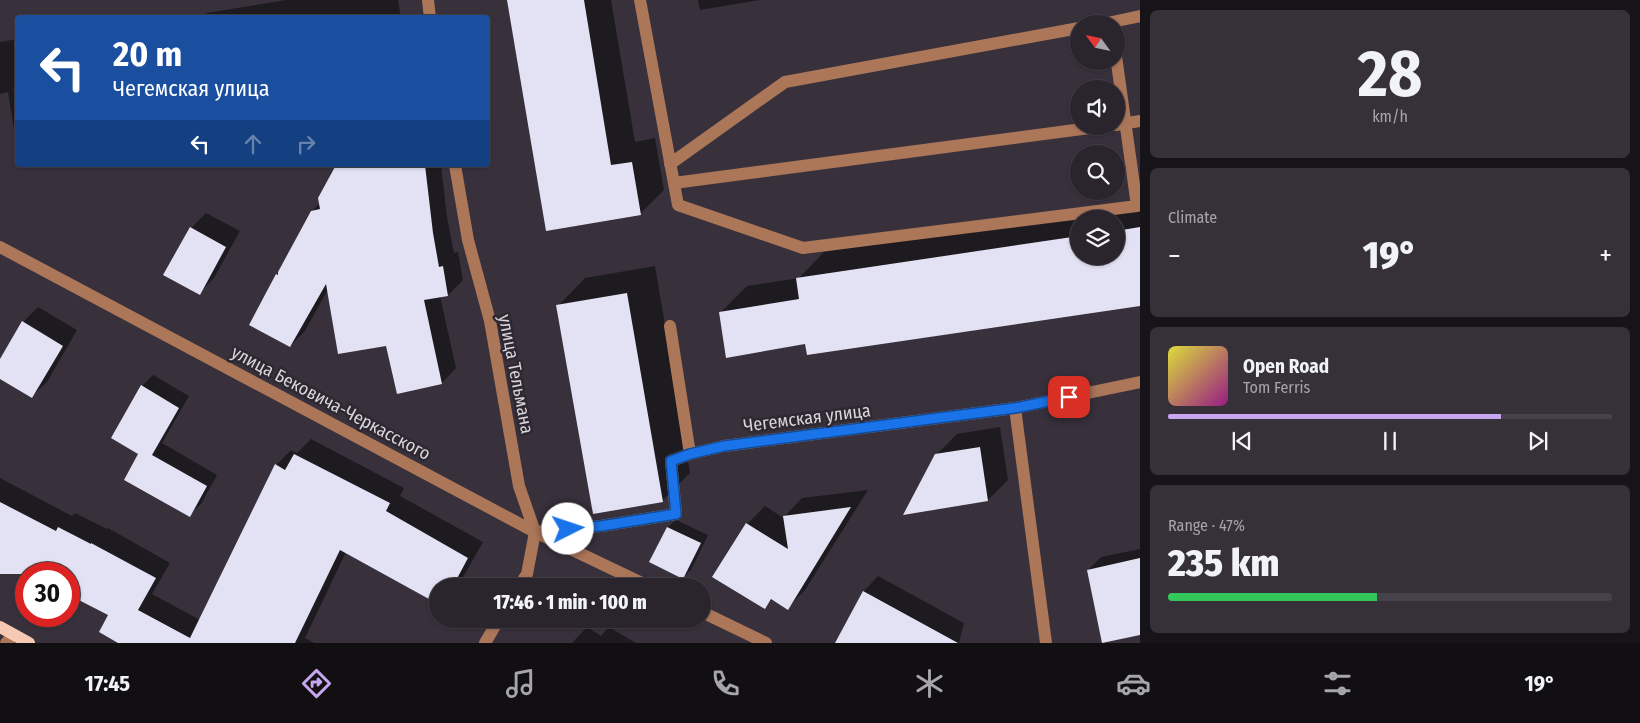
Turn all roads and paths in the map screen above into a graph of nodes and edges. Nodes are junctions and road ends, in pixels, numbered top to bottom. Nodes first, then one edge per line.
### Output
1 (428, 0) edge
2 (640, 0) edge
3 (430, 15) edge
4 (1140, 16) edge
5 (1125, 19) edge
6 (1070, 30) edge
7 (1140, 121) edge
8 (1125, 123) edge
9 (1070, 131) edge
10 (1123, 135) edge
11 (670, 164) junction
12 (455, 167) edge
13 (674, 183) junction
14 (0, 247) edge
15 (670, 326) dead end
16 (1140, 382) edge
17 (1015, 408) junction
18 (690, 454) junction
19 (535, 532) junction
20 (524, 578) edge
21 (631, 578) edge
22 (711, 616) edge
23 (0, 627) edge
24 (494, 628) edge
25 (10, 639) edge
26 (29, 643) edge
27 (485, 643) edge
28 (766, 643) edge
29 (1046, 643) edge

1 - 3 street
2 - 11 street
4 - 5 street
6 - 11 street
7 - 8 street
9 - 13 street
10 - 13 street
11 - 13 street
12 - 19 street, улица Тельмана
14 - 19 street, улица Бековича-Черкасского
15 - 18 street
16 - 17 street, Чегемская улица
17 - 18 street, Чегемская улица
17 - 29 street
18 - 19 street, Чегемская улица
19 - 20 street
19 - 21 street, улица Бековича-Черкасского
22 - 28 street
23 - 25 main road
24 - 27 street
25 - 26 main road

